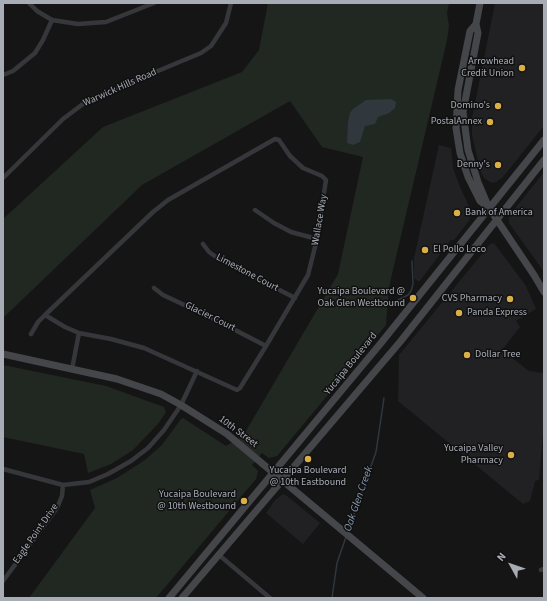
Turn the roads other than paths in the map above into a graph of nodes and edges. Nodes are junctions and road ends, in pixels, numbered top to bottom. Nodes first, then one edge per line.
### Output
1 (30, 3) edge
2 (154, 3) edge
3 (231, 3) edge
4 (480, 3) edge
5 (52, 20) junction
6 (3, 75) edge
7 (544, 140) edge
8 (544, 160) edge
9 (3, 177) edge
10 (489, 208) junction
11 (255, 210) dead end
12 (496, 220) junction
13 (317, 239) junction
14 (203, 244) dead end
15 (154, 288) dead end
16 (544, 292) edge
17 (295, 298) junction
18 (45, 315) junction
19 (79, 333) junction
20 (31, 334) dead end
21 (266, 346) junction
22 (3, 354) edge
23 (72, 369) junction
24 (197, 371) junction
25 (181, 405) junction
26 (3, 470) edge
27 (274, 473) junction
28 (282, 480) junction
29 (63, 485) junction
30 (218, 555) junction
31 (3, 580) edge
32 (169, 598) edge
33 (182, 598) edge
34 (270, 598) edge
35 (423, 598) edge

1 - 5 street
2 - 5 street
3 - 9 street, Warwick Hills Road
4 - 10 main road
5 - 6 street
7 - 10 main road, Yucaipa Boulevard
8 - 12 main road
10 - 12 main road
10 - 27 main road, Yucaipa Boulevard
11 - 13 street
12 - 16 main road
12 - 28 main road
13 - 17 street, Wallace Way
13 - 18 street, Wallace Way
14 - 17 street, Limestone Court
15 - 21 street, Glacier Court
17 - 21 street, Wallace Way
18 - 19 street, Wallace Way
18 - 20 street, Wallace Way
19 - 23 street
19 - 24 street, Wallace Way
21 - 24 street, Wallace Way
22 - 23 main road, 10th Street
23 - 25 main road, 10th Street
24 - 25 street
25 - 27 main road, 10th Street
25 - 29 street
26 - 29 street
27 - 28 main road, 10th Street
27 - 32 main road, Yucaipa Boulevard
28 - 30 main road
28 - 35 main road, 10th Street
29 - 31 street, Eagle Point Drive
30 - 33 main road
30 - 34 street

